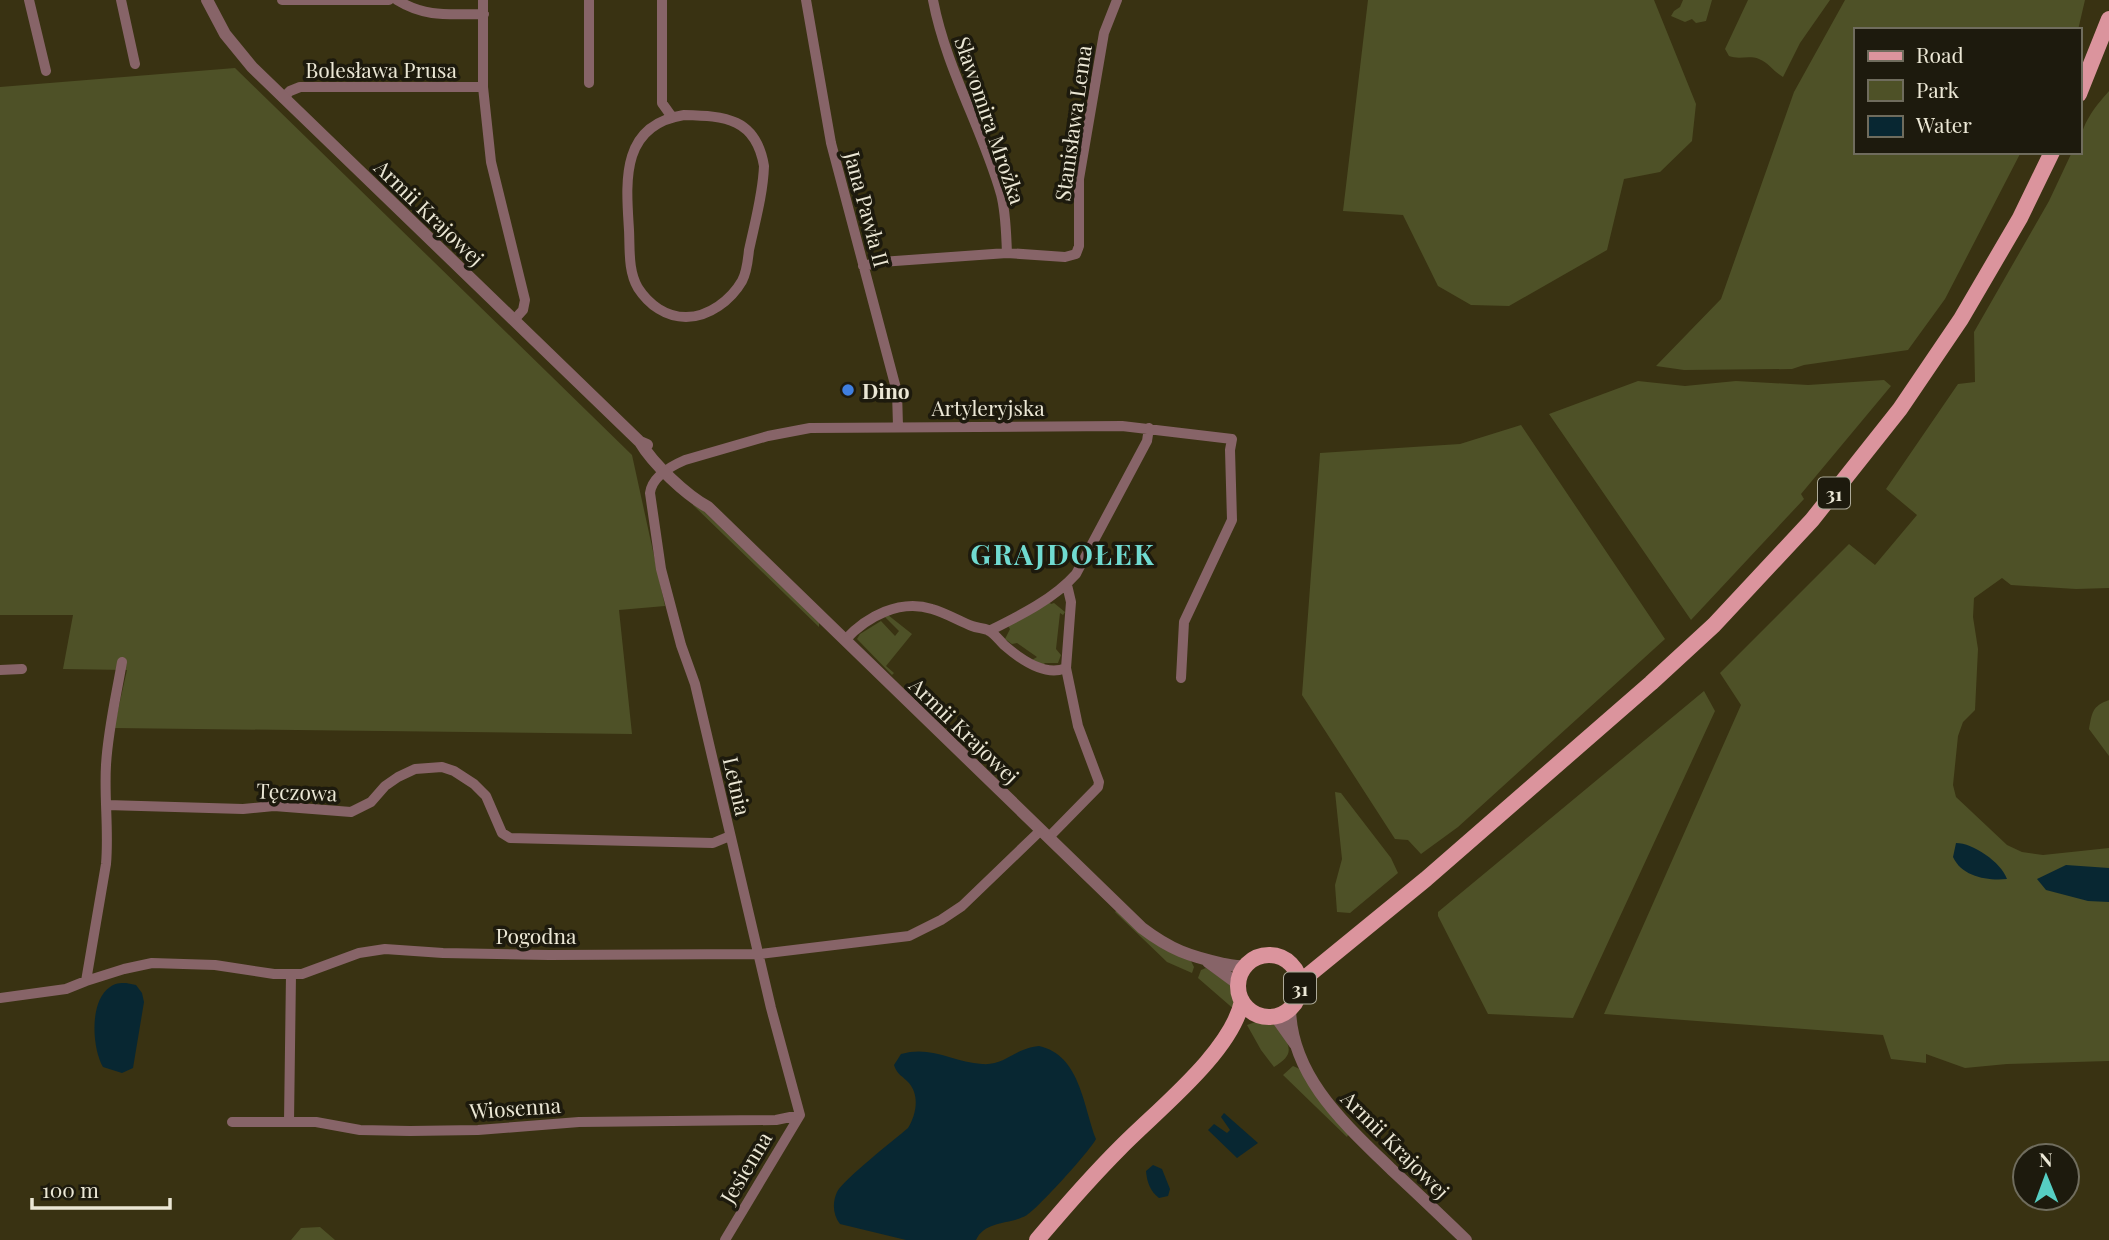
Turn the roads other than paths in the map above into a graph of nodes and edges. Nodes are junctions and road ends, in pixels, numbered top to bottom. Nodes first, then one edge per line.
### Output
1 (29, 0) edge
2 (121, 0) edge
3 (207, 0) edge
4 (282, 0) edge
5 (389, 0) edge
6 (397, 0) edge
7 (483, 0) edge
8 (589, 0) edge
9 (662, 0) edge
10 (806, 0) edge
11 (933, 0) edge
12 (1117, 0) edge
13 (484, 14) junction
14 (2109, 19) edge
15 (135, 64) dead end
16 (46, 71) dead end
17 (589, 83) dead end
18 (483, 87) junction
19 (2081, 89) edge
20 (283, 98) junction
21 (672, 117) junction
22 (2051, 154) edge
23 (1007, 253) junction
24 (863, 266) junction
25 (514, 320) junction
26 (898, 426) junction
27 (1149, 428) junction
28 (669, 469) junction
29 (1067, 584) junction
30 (989, 631) junction
31 (845, 640) junction
32 (122, 662) dead end
33 (1066, 668) junction
34 (22, 669) dead end
35 (0, 670) edge
36 (1181, 678) dead end
37 (107, 805) junction
38 (1045, 834) junction
39 (730, 836) junction
40 (760, 954) junction
41 (1332, 954) junction
42 (1208, 962) junction
43 (1291, 964) junction
44 (1246, 965) junction
45 (291, 974) junction
46 (86, 981) junction
47 (1300, 982) junction
48 (1238, 984) junction
49 (0, 998) edge
50 (1242, 1001) junction
51 (1290, 1008) junction
52 (1265, 1015) junction
53 (1228, 1034) junction
54 (1296, 1044) junction
55 (800, 1115) junction
56 (232, 1122) dead end
57 (289, 1122) junction
58 (725, 1240) edge
59 (1037, 1240) edge
60 (1466, 1240) edge

1 - 16 street
2 - 15 street
3 - 20 street, Armii Krajowej
4 - 5 street
6 - 13 street
7 - 13 street
8 - 17 street
9 - 21 street
10 - 24 street, Jana Pawła II
11 - 23 street, Sławomira Mrożka
12 - 23 street, Stanisława Lema
13 - 18 street
14 - 19 main road
18 - 20 street, Bolesława Prusa
18 - 25 street
20 - 25 street, Armii Krajowej
21 - 21 street
22 - 41 main road, 31
23 - 24 street
24 - 26 street, Jana Pawła II
25 - 28 street, Armii Krajowej
26 - 27 street, Artyleryjska
26 - 28 street, Artyleryjska
27 - 29 street
27 - 36 street, Artyleryjska
28 - 31 street, Armii Krajowej
28 - 39 street, Letnia
29 - 30 street
29 - 33 street
30 - 31 street
30 - 33 street
31 - 38 street, Armii Krajowej
32 - 37 street
33 - 38 street
34 - 35 street
37 - 39 street, Tęczowa
37 - 46 street
38 - 40 street, Pogodna
38 - 42 street, Armii Krajowej
39 - 40 street, Letnia
40 - 45 street, Pogodna
40 - 55 street, Letnia
41 - 43 main road, 31
41 - 47 main road, 31
42 - 44 street, Armii Krajowej
42 - 48 street, Armii Krajowej
43 - 44 main road, 31
43 - 47 main road, 31
44 - 48 main road
45 - 46 street, Pogodna
45 - 57 street
46 - 49 street, Pogodna
47 - 51 main road, 31
48 - 50 main road
50 - 52 main road, 31
50 - 53 main road, 31
51 - 52 main road, 31
51 - 54 street, Armii Krajowej
52 - 53 main road, 31
52 - 54 street, Armii Krajowej
53 - 59 main road, 31
54 - 60 street, Armii Krajowej
55 - 57 street, Wiosenna
55 - 58 street, Jesienna
56 - 57 street, Wiosenna

